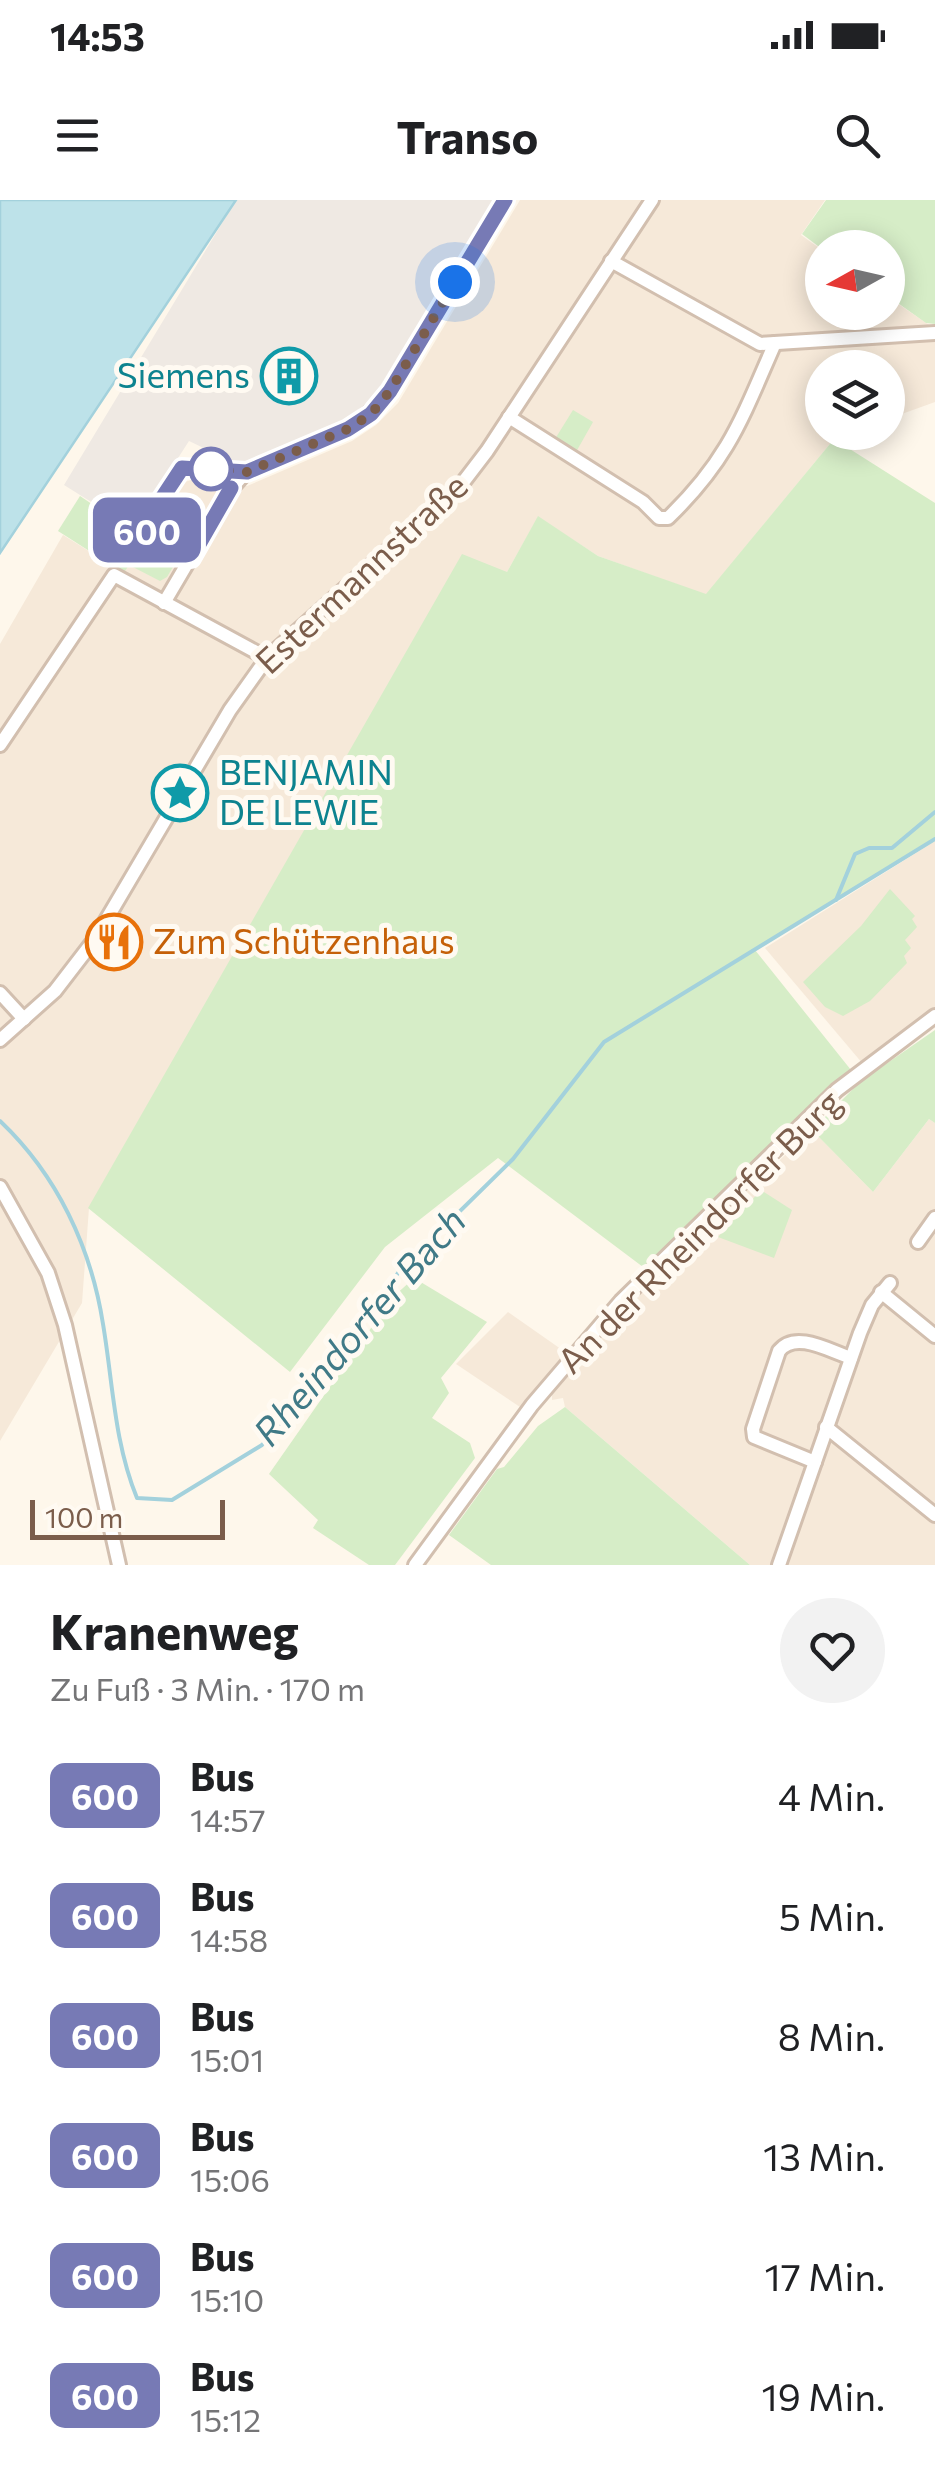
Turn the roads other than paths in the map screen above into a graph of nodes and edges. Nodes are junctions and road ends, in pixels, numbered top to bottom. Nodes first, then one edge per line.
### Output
1 (505, 200) edge
2 (652, 200) edge
3 (611, 262) junction
4 (935, 333) edge
5 (775, 344) junction
6 (508, 417) junction
7 (247, 472) junction
8 (191, 558) junction
9 (164, 604) junction
10 (267, 658) junction
11 (0, 745) edge
12 (0, 992) edge
13 (935, 1016) edge
14 (24, 1019) junction
15 (0, 1040) edge
16 (0, 1187) edge
17 (935, 1218) edge
18 (918, 1242) dead end
19 (935, 1336) edge
20 (851, 1358) junction
21 (826, 1427) junction
22 (815, 1462) junction
23 (935, 1515) edge
24 (118, 1565) edge
25 (416, 1565) edge
26 (779, 1565) edge

1 - 7 street
2 - 3 street, Estermannstraße
3 - 5 street
3 - 6 street, Estermannstraße
4 - 5 street
5 - 6 street
6 - 10 street, Estermannstraße
7 - 8 street
7 - 8 street
8 - 9 street
9 - 10 street
9 - 11 street
10 - 14 street, Estermannstraße
12 - 14 street
13 - 25 street, An der Rheindorfer Burg
14 - 15 street, Estermannstraße
16 - 24 street
17 - 18 street
19 - 20 street
20 - 21 street
20 - 22 street
21 - 22 street
21 - 23 street
22 - 26 street

